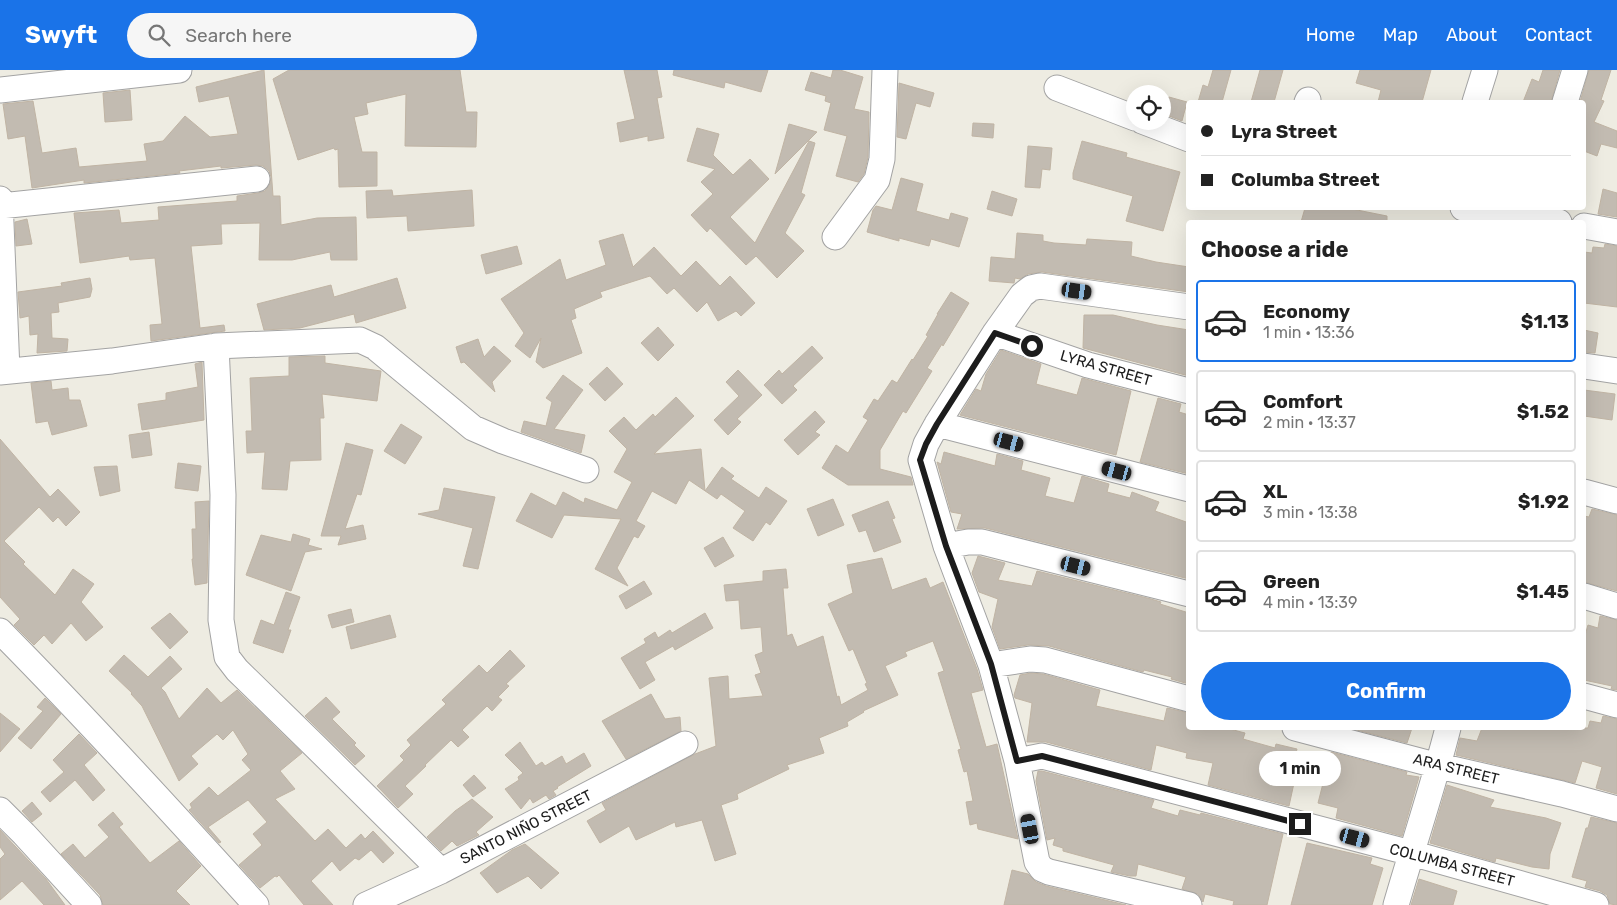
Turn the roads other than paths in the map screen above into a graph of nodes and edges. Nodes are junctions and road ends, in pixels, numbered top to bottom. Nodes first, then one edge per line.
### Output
1 (180, 70) edge
2 (885, 70) edge
3 (1485, 70) edge
4 (1575, 70) edge
5 (1057, 88) dead end
6 (0, 90) edge
7 (1476, 100) edge
8 (1566, 100) edge
9 (1126, 115) edge
10 (1167, 130) edge
11 (1186, 137) edge
12 (257, 179) dead end
13 (0, 204) edge
14 (1490, 210) edge
15 (1530, 213) edge
16 (1553, 220) edge
17 (1586, 226) edge
18 (1617, 232) edge
19 (836, 237) dead end
20 (1186, 307) edge
21 (995, 333) junction
22 (216, 346) junction
23 (1586, 366) edge
24 (4, 371) edge
25 (1617, 371) edge
26 (1186, 390) edge
27 (937, 424) junction
28 (586, 470) dead end
29 (1186, 488) edge
30 (1586, 493) edge
31 (1617, 501) edge
32 (946, 546) junction
33 (1186, 593) edge
34 (1586, 597) edge
35 (1617, 606) edge
36 (0, 631) edge
37 (991, 664) junction
38 (1586, 697) edge
39 (1186, 698) edge
40 (1617, 705) edge
41 (1303, 730) edge
42 (1448, 730) edge
43 (685, 744) dead end
44 (1017, 761) junction
45 (1439, 766) junction
46 (1617, 809) edge
47 (0, 810) edge
48 (1410, 853) junction
49 (441, 871) junction
50 (89, 905) edge
51 (256, 905) edge
52 (366, 905) edge
53 (1189, 905) edge
54 (1396, 905) edge
55 (1596, 905) edge

1 - 6 street
2 - 19 street
3 - 7 street
4 - 8 street
5 - 9 street
10 - 11 street
12 - 13 street
13 - 24 street
14 - 15 street
15 - 16 street
17 - 18 street
20 - 21 street
21 - 26 street, LYRA STREET
21 - 27 street
22 - 24 street
22 - 28 street
22 - 49 street
23 - 25 street
27 - 29 street
27 - 32 street
30 - 31 street
32 - 33 street
32 - 37 street
34 - 35 street
36 - 51 street
37 - 39 street
37 - 44 street
38 - 40 street
41 - 45 street, ARA STREET
42 - 45 street
43 - 49 street, SANTO NIÑO STREET
44 - 48 street, COLUMBA STREET
44 - 53 street
45 - 46 street, ARA STREET
45 - 48 street
47 - 50 street
48 - 54 street
48 - 55 street, COLUMBA STREET
49 - 52 street, SANTO NIÑO STREET

